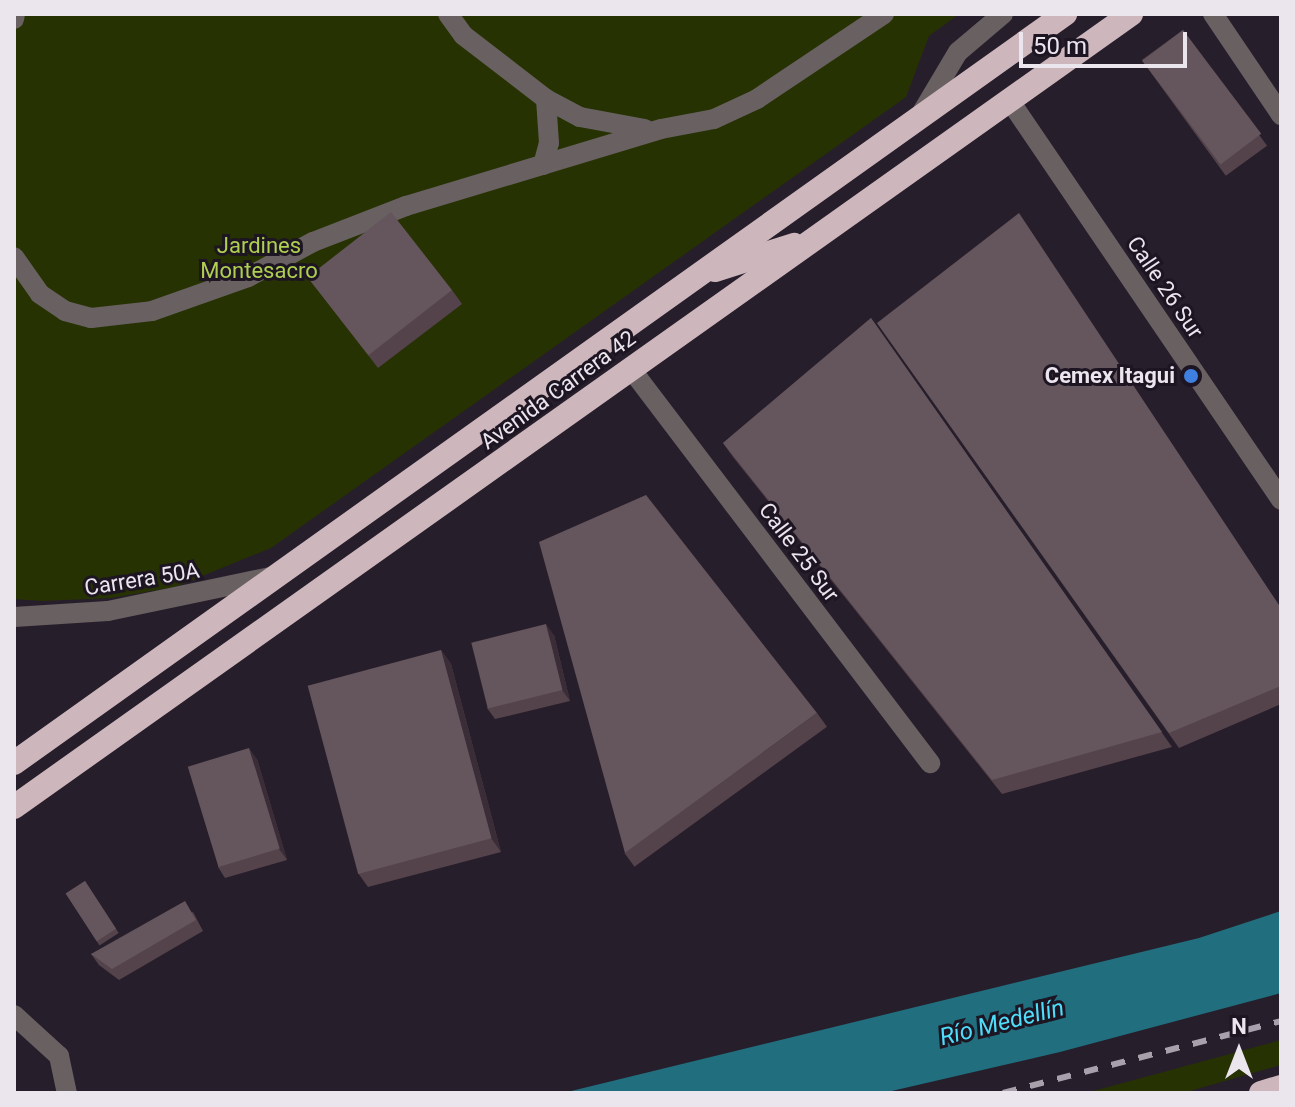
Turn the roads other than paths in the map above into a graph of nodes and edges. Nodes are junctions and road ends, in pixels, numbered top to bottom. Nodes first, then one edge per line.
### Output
1 (448, 14) edge
2 (884, 14) edge
3 (1003, 14) edge
4 (1065, 14) edge
5 (1131, 14) edge
6 (1213, 14) edge
7 (546, 99) junction
8 (1010, 101) junction
9 (1281, 115) edge
10 (919, 117) junction
11 (661, 129) junction
12 (543, 165) junction
13 (816, 238) junction
14 (14, 257) edge
15 (693, 277) junction
16 (631, 369) junction
17 (1281, 500) edge
18 (275, 576) junction
19 (14, 617) edge
20 (69, 724) junction
21 (14, 763) edge
22 (930, 763) dead end
23 (14, 804) edge
24 (14, 1015) edge
25 (1281, 1087) edge
26 (67, 1093) edge
27 (1261, 1093) edge

1 - 7 street
2 - 11 street
3 - 10 street
4 - 10 highway, Avenida Carrera 42
5 - 8 highway, Avenida Carrera 42
6 - 9 street
7 - 11 street
7 - 12 street
8 - 13 highway, Avenida Carrera 42
8 - 17 street, Calle 26 Sur
10 - 15 highway, Avenida Carrera 42
11 - 12 street
12 - 14 street
13 - 15 highway
13 - 16 highway, Avenida Carrera 42
15 - 18 highway, Avenida Carrera 42
16 - 22 street, Calle 25 Sur
16 - 23 highway, Avenida Carrera 42
18 - 19 street, Carrera 50A
18 - 20 highway, Avenida Carrera 42
20 - 21 highway, Avenida Carrera 42
20 - 23 highway
24 - 26 street
25 - 27 highway

